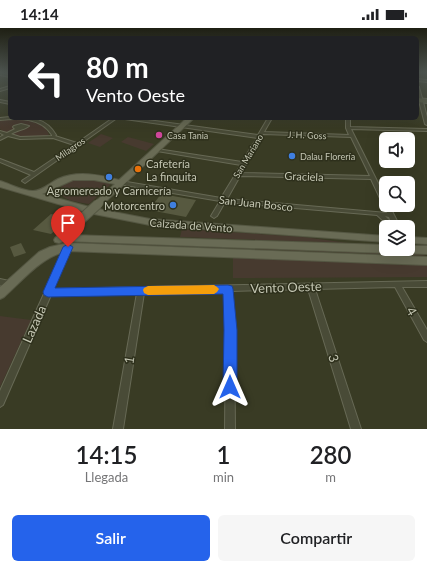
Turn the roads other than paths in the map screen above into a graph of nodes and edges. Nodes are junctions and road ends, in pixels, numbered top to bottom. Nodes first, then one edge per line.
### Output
1 (419, 101) edge
2 (427, 101) edge
3 (33, 120) edge
4 (37, 120) edge
5 (112, 120) edge
6 (140, 120) edge
7 (189, 120) edge
8 (269, 120) edge
9 (348, 120) edge
10 (427, 124) edge
11 (183, 126) junction
12 (348, 128) junction
13 (427, 130) edge
14 (0, 132) edge
15 (7, 134) junction
16 (261, 135) junction
17 (352, 136) junction
18 (53, 138) junction
19 (0, 139) edge
20 (77, 144) junction
21 (156, 150) junction
22 (0, 160) edge
23 (244, 164) junction
24 (34, 174) junction
25 (237, 174) junction
26 (79, 177) junction
27 (372, 178) junction
28 (24, 181) dead end
29 (121, 183) junction
30 (0, 184) edge
31 (30, 194) junction
32 (222, 200) junction
33 (65, 204) junction
34 (379, 214) junction
35 (391, 215) junction
36 (214, 216) dead end
37 (387, 220) edge
38 (393, 220) edge
39 (307, 233) junction
40 (379, 238) edge
41 (427, 241) edge
42 (65, 242) junction
43 (379, 244) edge
44 (415, 244) edge
45 (415, 247) edge
46 (379, 249) edge
47 (415, 249) edge
48 (427, 250) edge
49 (427, 253) edge
50 (427, 261) edge
51 (6, 283) edge
52 (397, 284) junction
53 (427, 284) edge
54 (311, 287) junction
55 (228, 289) junction
56 (140, 291) junction
57 (48, 292) junction
58 (0, 294) edge
59 (427, 338) edge
60 (0, 402) edge
61 (118, 429) edge
62 (230, 429) edge
63 (356, 429) edge

1 - 2 main road
1 - 10 street
3 - 15 street
4 - 18 street
5 - 20 street, Milagros
6 - 11 street, J. H. Goss
7 - 11 main road
8 - 16 street, San Mariano
9 - 12 street
11 - 16 street, J. H. Goss
11 - 21 main road
12 - 13 street
12 - 17 street
14 - 15 street
15 - 18 street
15 - 19 street
16 - 17 street, J. H. Goss
16 - 23 street, San Mariano
17 - 27 street
18 - 20 street
20 - 24 street, Milagros
21 - 23 street
21 - 29 main road
22 - 24 street
23 - 25 street, San Mariano
24 - 28 street, Milagros
25 - 27 street, Graciela
25 - 32 street, San Mariano
26 - 29 main road
26 - 31 main road
26 - 33 main road
27 - 35 street
29 - 32 street, San Juan Bosco
29 - 42 main road, bridge
30 - 31 main road, Calzada de Vento
31 - 33 main road, Calzada de Vento
32 - 34 street, San Juan Bosco
32 - 36 street, San Mariano
33 - 39 main road, Calzada de Vento
34 - 35 street, San Juan Bosco
34 - 37 street
35 - 38 street
39 - 40 main road, Calzada de Vento
39 - 43 main road
41 - 44 main road
42 - 46 main road, Calzada de Vento
42 - 50 main road, Calzada de Vento
42 - 51 main road, Calzada de Vento
42 - 57 street, Lazada
45 - 48 main road
47 - 49 main road
51 - 58 main road, Calzada de Vento
52 - 53 street, Vento Oeste
52 - 54 street, Vento Oeste
52 - 59 street, 4
54 - 55 street, Vento Oeste
54 - 63 street, 3
55 - 56 street, Vento Oeste
55 - 62 street
56 - 57 street, Vento Oeste
56 - 61 street, 1
57 - 60 street, Lazada

